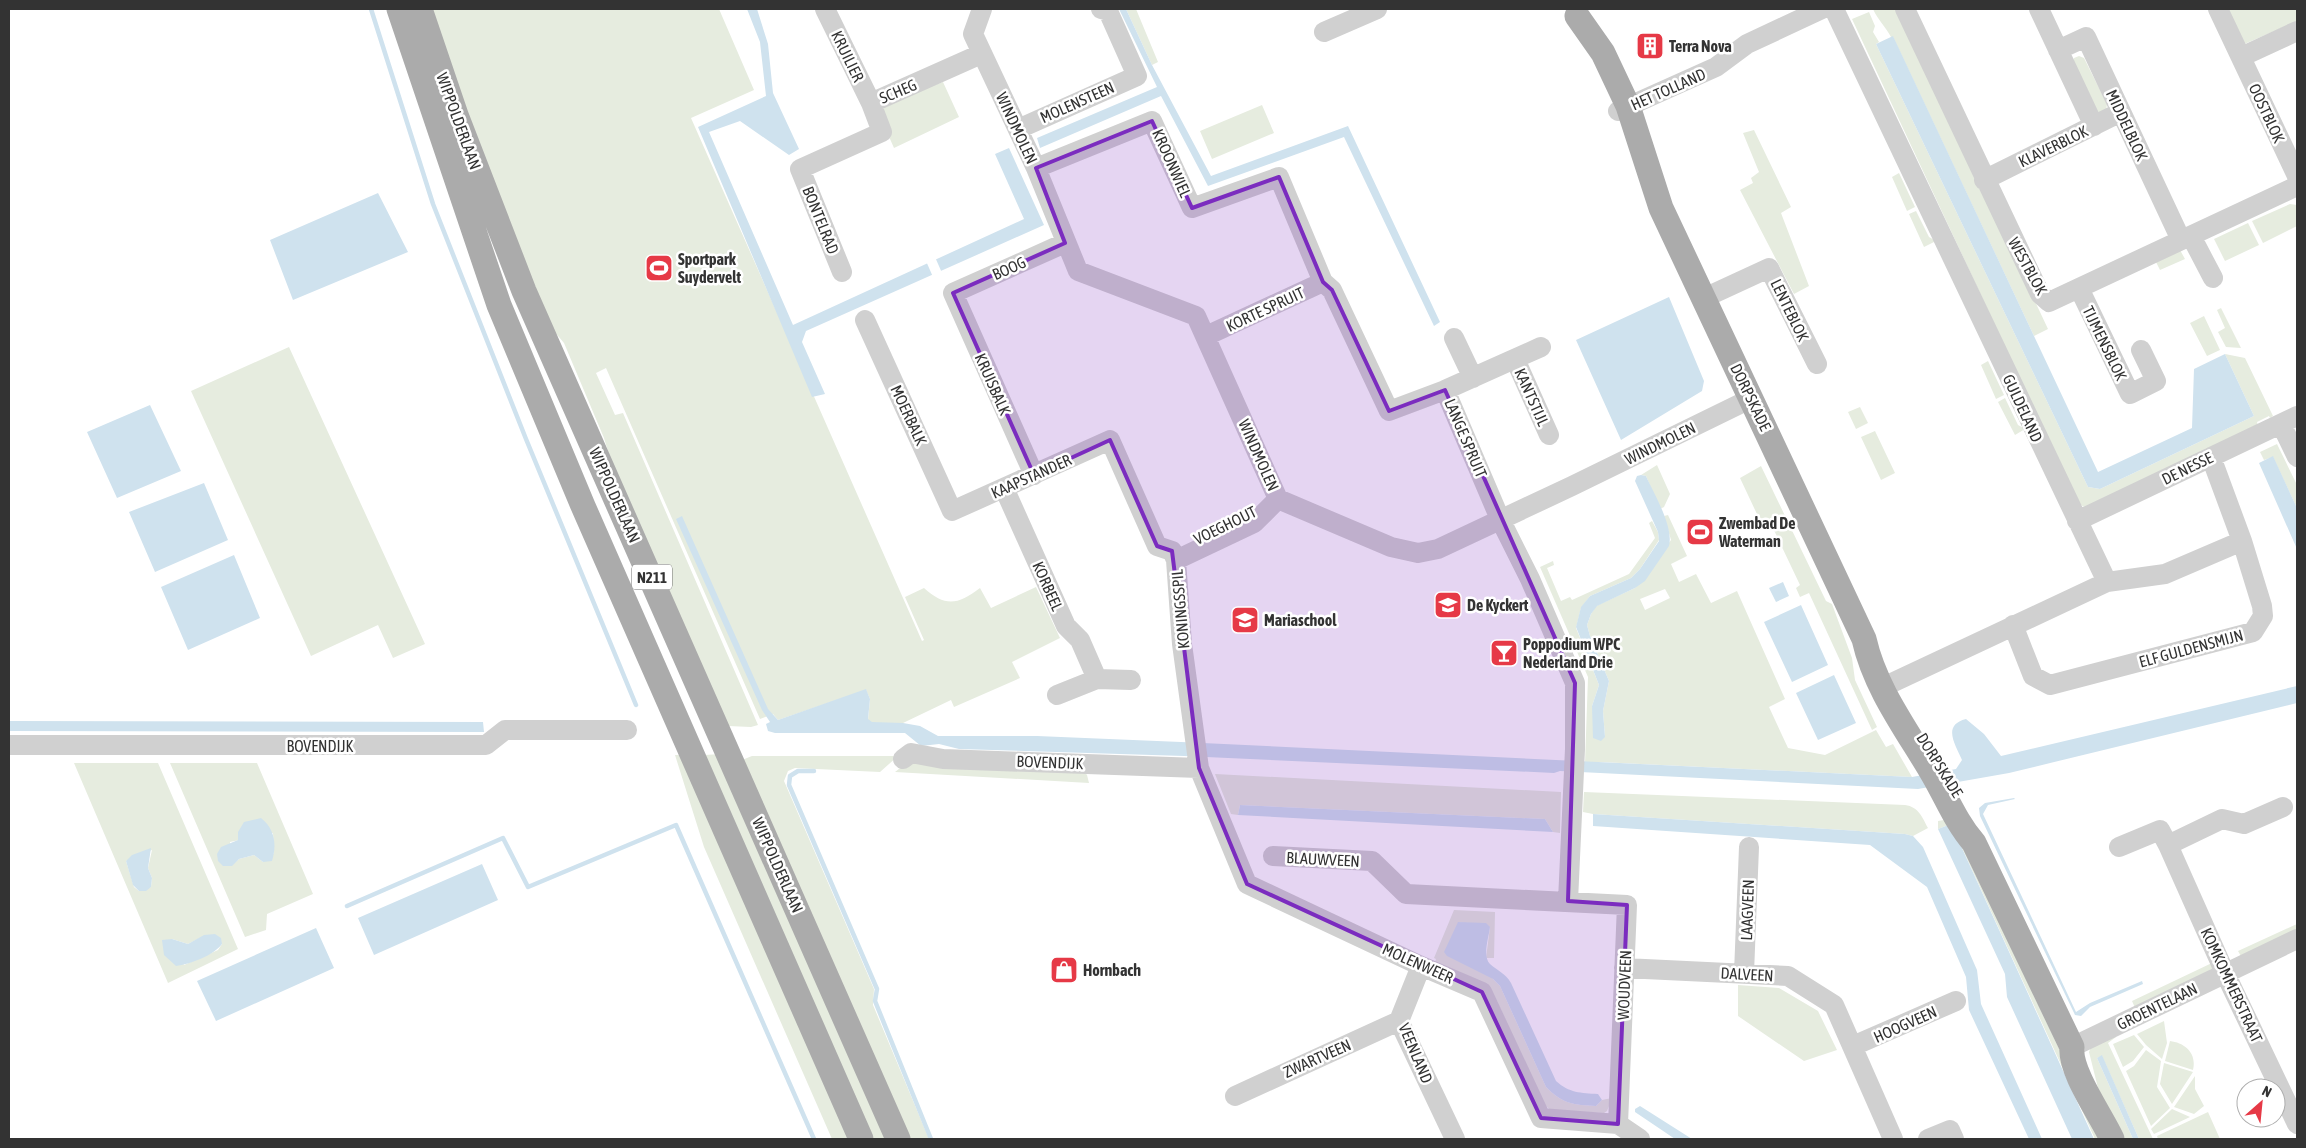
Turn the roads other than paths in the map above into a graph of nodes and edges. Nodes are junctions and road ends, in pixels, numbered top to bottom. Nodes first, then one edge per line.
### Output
1 (399, 9) edge
2 (420, 9) edge
3 (825, 9) edge
4 (982, 9) edge
5 (1377, 9) edge
6 (1822, 9) edge
7 (1834, 9) edge
8 (1906, 9) edge
9 (2039, 9) edge
10 (2218, 9) edge
11 (1104, 10) edge
12 (1575, 12) edge
13 (2297, 31) edge
14 (1324, 32) dead end
15 (2058, 50) junction
16 (981, 54) junction
17 (2241, 57) junction
18 (870, 103) junction
19 (1623, 109) junction
20 (2121, 112) junction
21 (2094, 126) junction
22 (1018, 129) junction
23 (800, 168) joint
24 (1036, 168) junction
25 (2296, 174) edge
26 (1279, 177) joint
27 (1984, 180) junction
28 (2186, 238) junction
29 (1065, 243) junction
30 (842, 272) dead end
31 (2213, 278) dead end
32 (1323, 282) junction
33 (2079, 288) junction
34 (953, 293) joint
35 (1704, 298) junction
36 (865, 320) dead end
37 (1206, 336) junction
38 (1454, 338) dead end
39 (1541, 347) dead end
40 (2141, 350) dead end
41 (1515, 359) junction
42 (1817, 364) dead end
43 (1473, 378) junction
44 (1445, 390) junction
45 (1750, 398) junction
46 (2289, 420) edge
47 (1549, 435) dead end
48 (1110, 440) joint
49 (2210, 457) junction
50 (2297, 457) edge
51 (1034, 475) junction
52 (1004, 488) junction
53 (1278, 499) junction
54 (952, 511) joint
55 (1500, 519) junction
56 (2077, 521) junction
57 (2242, 541) junction
58 (1174, 555) junction
59 (2107, 582) junction
60 (2013, 625) junction
61 (1097, 679) junction
62 (1131, 680) dead end
63 (1887, 685) junction
64 (1057, 695) dead end
65 (626, 730) dead end
66 (9, 745) edge
67 (904, 759) dead end
68 (1198, 766) junction
69 (2283, 807) dead end
70 (2168, 845) junction
71 (1749, 847) dead end
72 (2119, 847) dead end
73 (1273, 856) dead end
74 (1450, 898) joint
75 (1568, 901) junction
76 (2297, 939) edge
77 (1421, 966) junction
78 (1624, 968) junction
79 (1744, 973) junction
80 (2225, 973) junction
81 (1956, 1001) dead end
82 (1399, 1021) junction
83 (1853, 1046) junction
84 (2072, 1047) junction
85 (1235, 1096) dead end
86 (1618, 1124) junction
87 (2297, 1124) edge
88 (861, 1139) edge
89 (898, 1139) edge
90 (1455, 1139) edge
91 (1640, 1139) edge
92 (1893, 1139) edge
93 (1928, 1139) edge
94 (1954, 1139) edge
95 (2112, 1139) edge

1 - 88 main road, WIPPOLDERLAAN / N211
2 - 89 main road, WIPPOLDERLAAN / N211
3 - 18 street, KRUILIER
4 - 16 street, WINDMOLEN
5 - 14 street
6 - 19 street, HET TOLLAND
7 - 56 street, GULDELAND
8 - 27 street, WESTBLOK
9 - 15 street, MIDDELBLOK
10 - 17 street, OOSTBLOK
11 - 22 street, MOLENSTEEN
12 - 19 main road, DORPSKADE
13 - 17 street
15 - 20 street, MIDDELBLOK
15 - 21 street, MIDDELBLOK
16 - 18 street, SCHEG
16 - 22 street, WINDMOLEN
17 - 25 street, OOSTBLOK
18 - 23 street, SCHEG
19 - 35 main road, DORPSKADE
20 - 21 street, KLAVERBLOK
20 - 28 street, MIDDELBLOK
21 - 27 street, KLAVERBLOK
22 - 24 street, WINDMOLEN
23 - 30 street, BONTELRAD
24 - 26 street, KROONWIEL
24 - 29 street, WINDMOLEN
25 - 28 street, WESTBLOK
26 - 32 street, LANGE SPRUIT
27 - 33 street, WESTBLOK
28 - 31 street, MIDDELBLOK
28 - 33 street, WESTBLOK
29 - 34 street, BOOG
29 - 37 street, WINDMOLEN
32 - 37 street, KORTE SPRUIT
32 - 44 street, LANGE SPRUIT
33 - 40 street, TIJMENSBLOK
34 - 51 street, KRUISBALK
35 - 42 street, LENTEBLOK
35 - 45 main road, DORPSKADE
36 - 54 street, MOERBALK
37 - 53 street, WINDMOLEN
38 - 43 street
39 - 41 street, KANTSTIJL
41 - 43 street, KANTSTIJL
41 - 47 street, KANTSTIJL
43 - 44 street, KANTSTIJL
44 - 55 street, LANGE SPRUIT
45 - 55 street, WINDMOLEN
45 - 63 main road, DORPSKADE
46 - 49 street, DE NESSE
46 - 50 street
48 - 51 street, KAAPSTANDER
48 - 58 street, KONINGSSPIL
49 - 56 street, DE NESSE
49 - 57 street, ELF GULDENSMIJN
51 - 52 street, KAAPSTANDER
52 - 54 street, KAAPSTANDER
52 - 61 street, KORBEEL
53 - 55 street, WINDMOLEN
53 - 58 street, VOEGHOUT
55 - 75 street, LANGE SPRUIT
56 - 59 street, GULDELAND
57 - 59 street
57 - 60 street, ELF GULDENSMIJN
58 - 68 street, KONINGSSPIL
59 - 60 street
60 - 63 street
61 - 62 street
61 - 64 street
63 - 84 main road, DORPSKADE
65 - 66 street, BOVENDIJK
67 - 68 street, BOVENDIJK
68 - 77 street, MOLENWEER
69 - 70 street
70 - 72 street
70 - 80 street, KOMKOMMERSTRAAT
71 - 79 street, LAAGVEEN
73 - 74 street, BLAUWVEEN
74 - 75 street, WOUDVEEN
75 - 78 street, WOUDVEEN
76 - 80 street, GROENTELAAN
77 - 82 street, VEENLAND
77 - 86 street, MOLENWEER
78 - 79 street, DALVEEN
78 - 86 street, WOUDVEEN
79 - 83 street, DALVEEN
80 - 84 street, GROENTELAAN
80 - 87 street, KOMKOMMERSTRAAT
81 - 83 street, HOOGVEEN
82 - 85 street, ZWARTVEEN
82 - 90 street, VEENLAND
83 - 92 street, DALVEEN
84 - 95 main road, DORPSKADE
86 - 91 street, MOLENWEER
93 - 94 street

